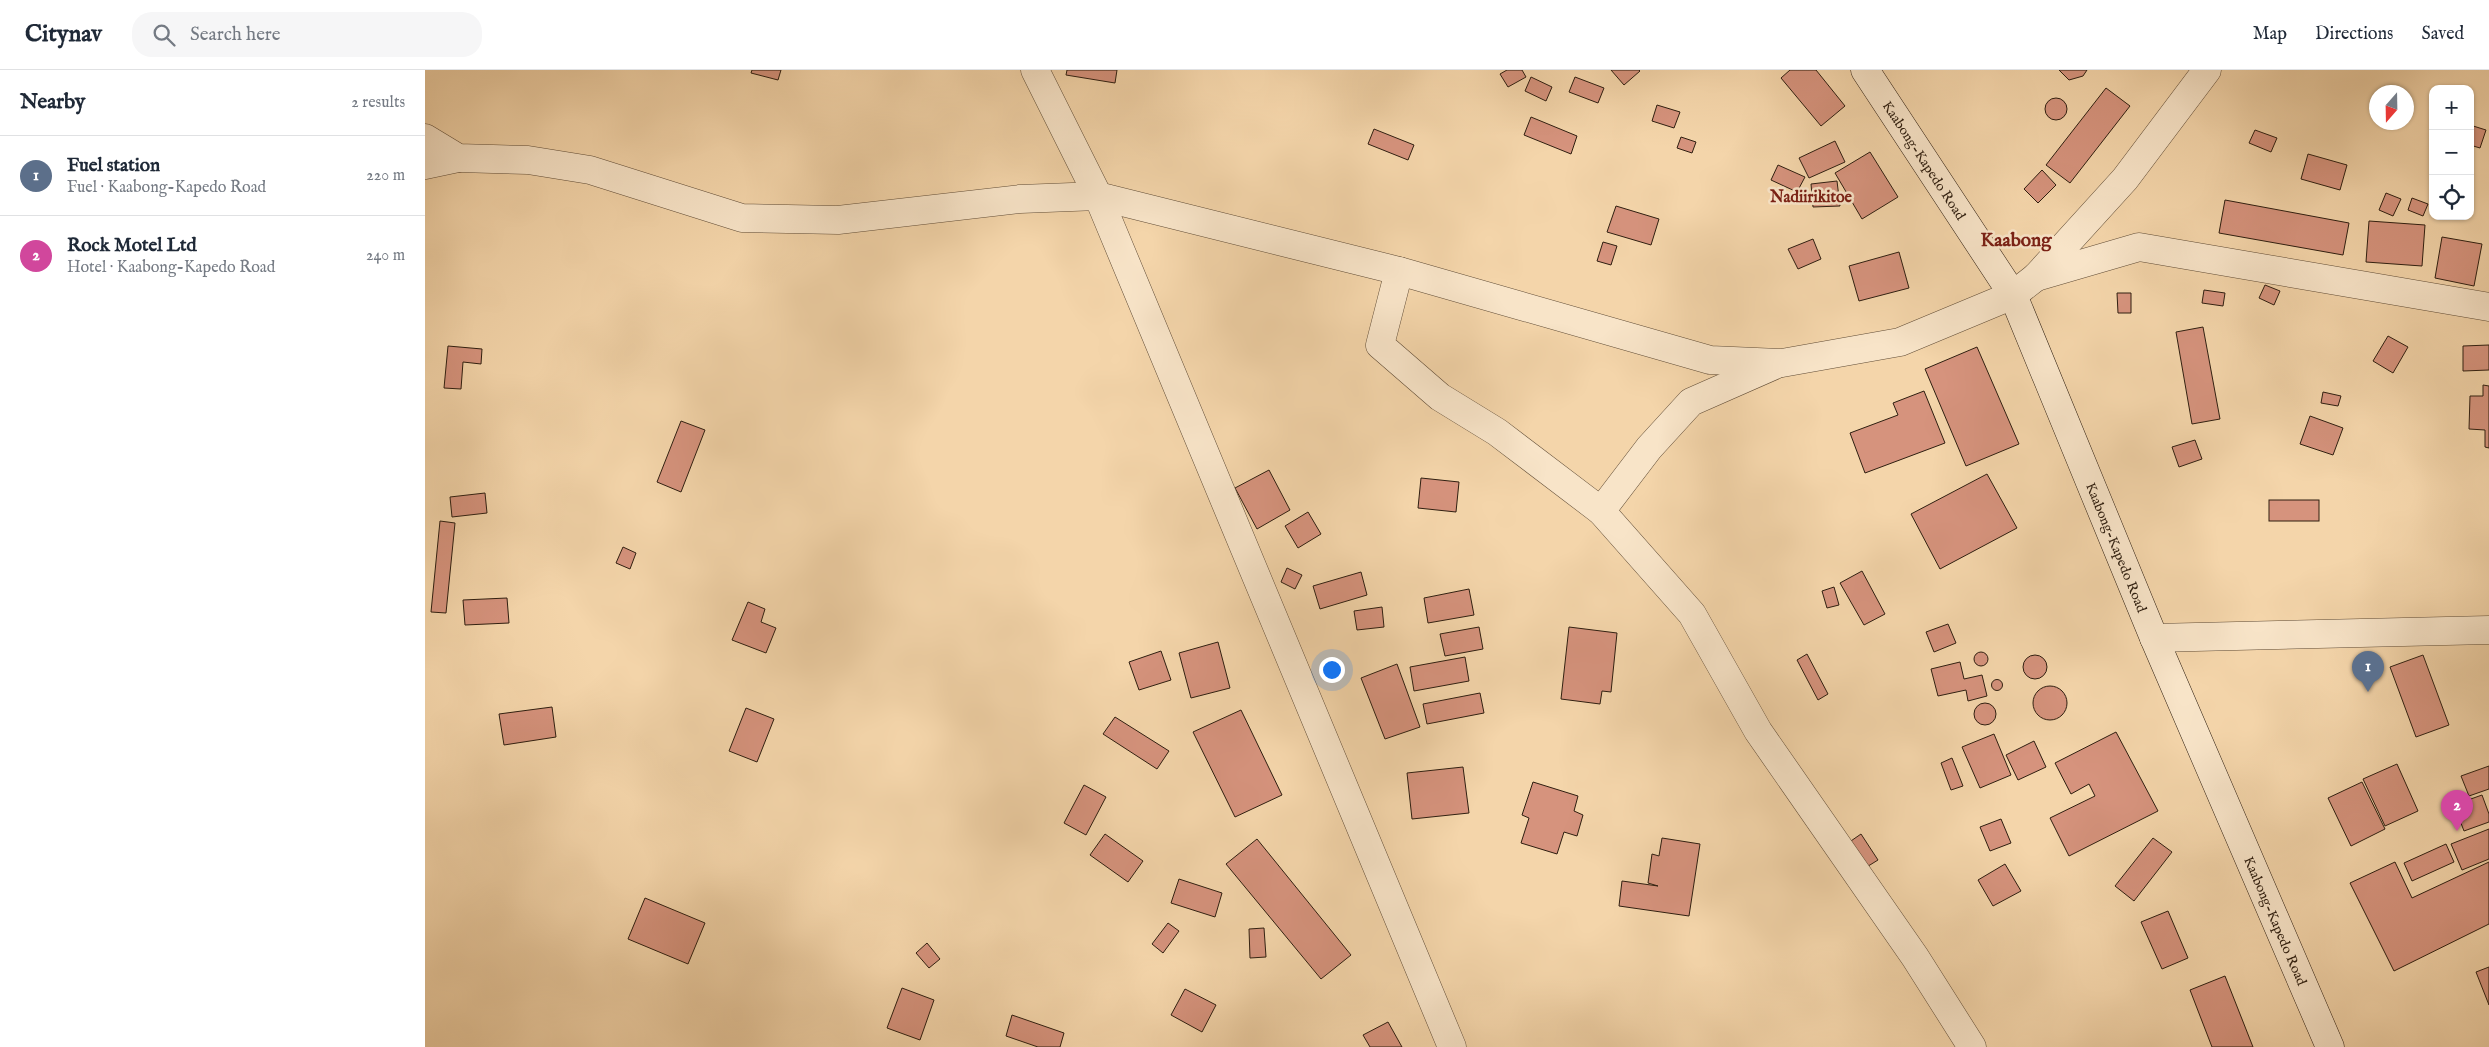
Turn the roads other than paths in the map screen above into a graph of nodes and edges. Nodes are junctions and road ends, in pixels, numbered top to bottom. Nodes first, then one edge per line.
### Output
1 (1035, 70) edge
2 (1865, 70) edge
3 (2207, 70) edge
4 (425, 138) edge
5 (458, 158) junction
6 (425, 165) edge
7 (1099, 196) junction
8 (1399, 271) junction
9 (2036, 277) junction
10 (2013, 295) junction
11 (2489, 307) edge
12 (1782, 362) junction
13 (1601, 511) junction
14 (2489, 630) edge
15 (2154, 638) junction
16 (1452, 1047) edge
17 (1972, 1047) edge
18 (2330, 1047) edge

1 - 7 street
2 - 10 street, Kaabong-Kapedo Road
3 - 9 street
4 - 5 street
5 - 6 street
5 - 7 street
7 - 8 street
7 - 16 street
8 - 12 street
8 - 13 street
9 - 10 street
9 - 11 street
10 - 12 street
10 - 15 street, Kaabong-Kapedo Road
12 - 13 street
13 - 17 street
14 - 15 street
15 - 18 street, Kaabong-Kapedo Road

